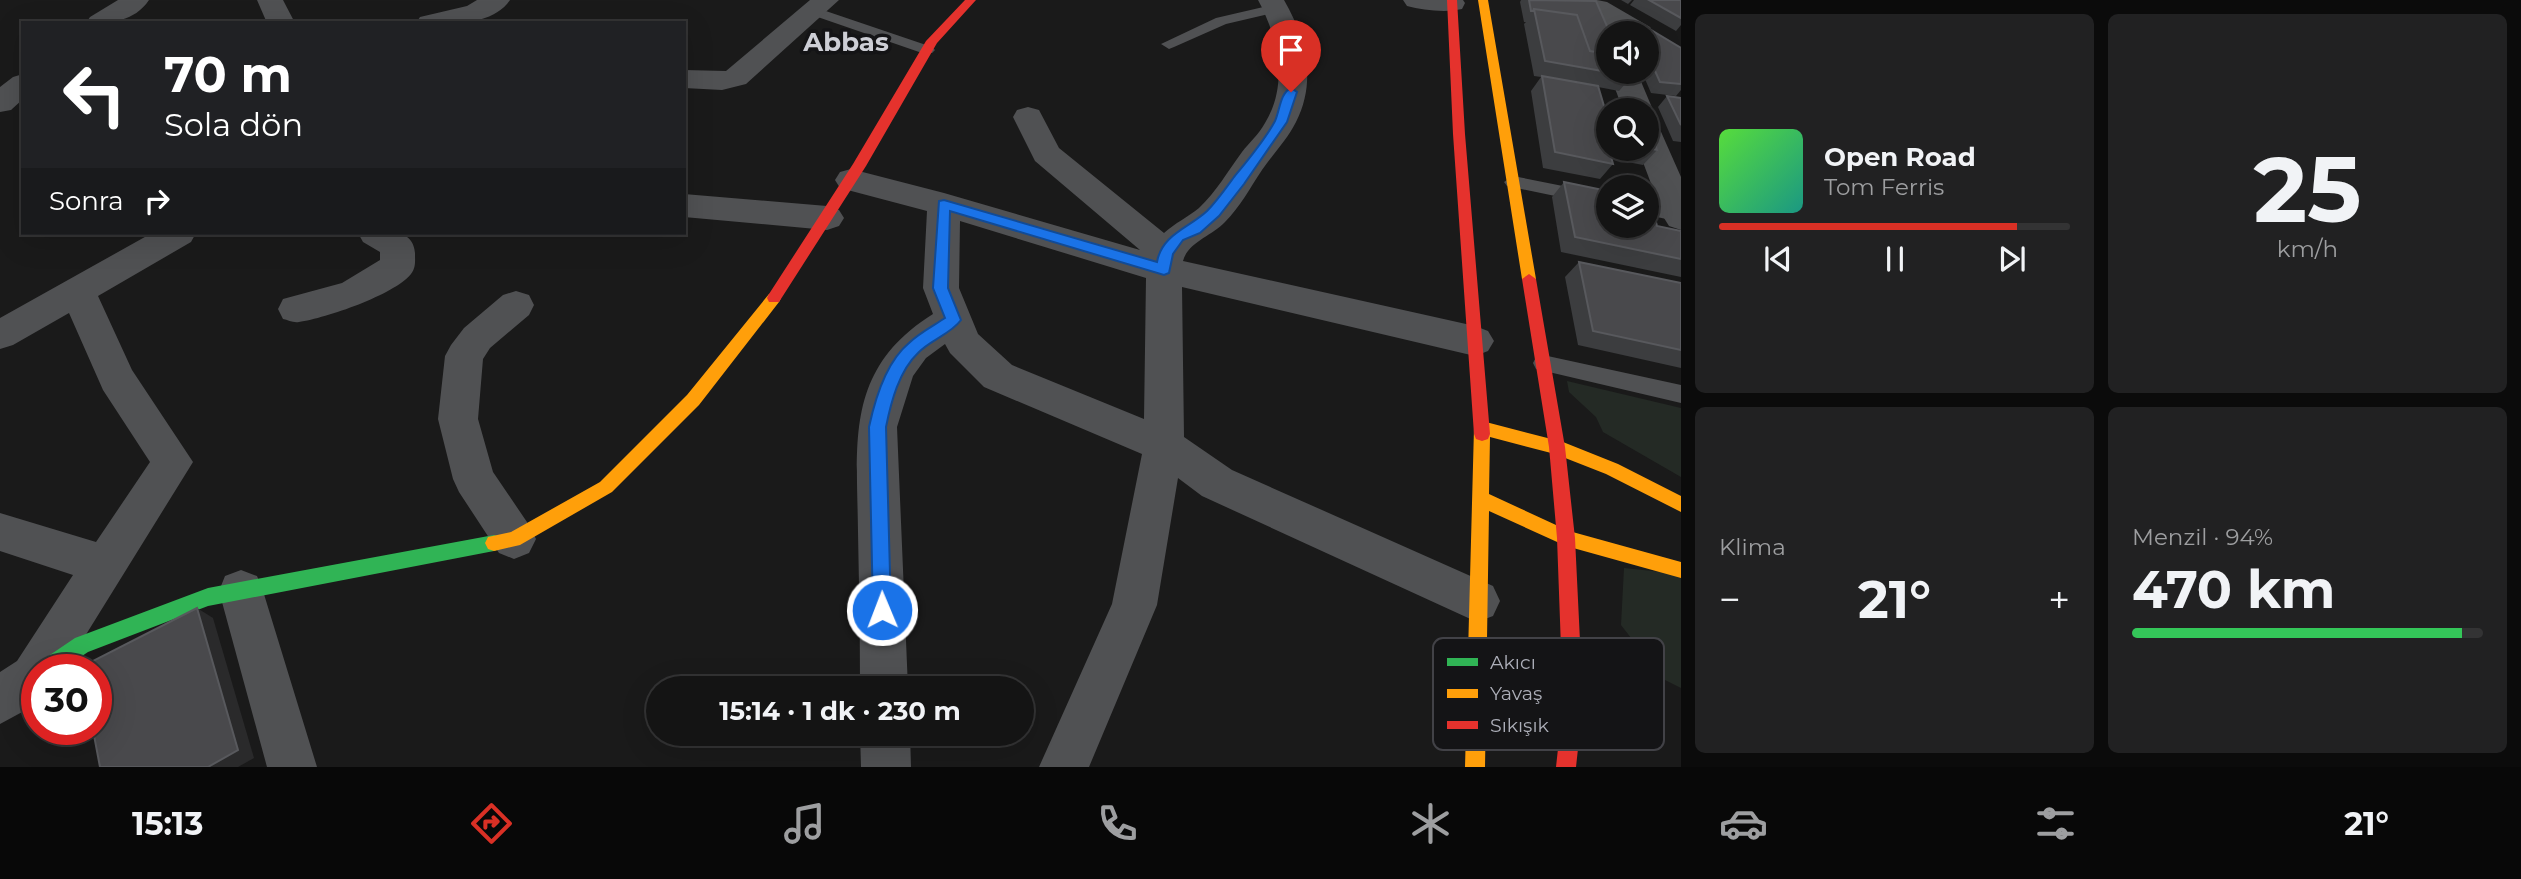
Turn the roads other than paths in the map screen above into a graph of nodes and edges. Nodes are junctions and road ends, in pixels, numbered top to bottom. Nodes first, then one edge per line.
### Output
1 (92, 0) edge
2 (136, 0) edge
3 (270, 0) edge
4 (971, 0) edge
5 (1416, 0) edge
6 (1483, 0) edge
7 (1452, 2) edge
8 (1273, 4) edge
9 (1596, 4) edge
10 (820, 5) edge
11 (485, 12) edge
12 (80, 21) edge
13 (103, 21) edge
14 (280, 21) edge
15 (440, 21) edge
16 (1602, 21) edge
17 (1622, 21) edge
18 (1169, 44) dead end
19 (927, 50) junction
20 (697, 80) edge
21 (686, 100) edge
22 (1028, 117) dead end
23 (1659, 161) edge
24 (851, 180) junction
25 (1513, 182) junction
26 (1596, 199) edge
27 (944, 204) junction
28 (686, 205) edge
29 (1659, 212) edge
30 (1681, 217) edge
31 (827, 218) junction
32 (176, 235) edge
33 (378, 235) edge
34 (1165, 261) junction
35 (78, 292) junction
36 (516, 304) dead end
37 (296, 309) dead end
38 (953, 320) junction
39 (0, 335) edge
40 (1475, 341) junction
41 (1543, 363) junction
42 (1681, 394) edge
43 (1482, 428) junction
44 (1164, 445) junction
45 (1557, 447) junction
46 (1482, 499) junction
47 (1681, 505) edge
48 (0, 532) edge
49 (1566, 538) junction
50 (514, 539) junction
51 (106, 565) junction
52 (1681, 570) edge
53 (241, 591) junction
54 (1477, 601) junction
55 (1477, 638) edge
56 (1570, 638) edge
57 (47, 654) edge
58 (68, 654) edge
59 (884, 676) edge
60 (885, 746) edge
61 (292, 767) edge
62 (886, 767) edge
63 (1064, 767) edge

1 - 12 street
2 - 13 street
3 - 14 street
4 - 19 main road
5 - 7 street
6 - 25 main road
7 - 40 main road
8 - 18 lane
8 - 34 street
9 - 16 street
9 - 17 street
10 - 19 lane
10 - 20 street
11 - 15 street
19 - 24 main road
20 - 21 street
22 - 34 street
23 - 30 street
24 - 27 street
24 - 31 main road
25 - 26 lane
25 - 41 main road
27 - 34 street
27 - 38 street
28 - 31 street
29 - 30 lane
31 - 50 main road
32 - 35 street
33 - 37 street
34 - 40 street
34 - 44 street
35 - 39 street
35 - 51 street
36 - 50 street
38 - 44 street
38 - 59 street
40 - 43 main road
41 - 42 lane
41 - 45 main road
43 - 45 main road
43 - 46 main road
44 - 54 street
44 - 63 street
45 - 47 main road
45 - 49 main road
46 - 49 main road
46 - 54 main road
48 - 51 street
49 - 52 main road
49 - 56 main road
50 - 53 main road
51 - 57 street
53 - 58 main road
53 - 61 street
54 - 55 main road
60 - 62 street

